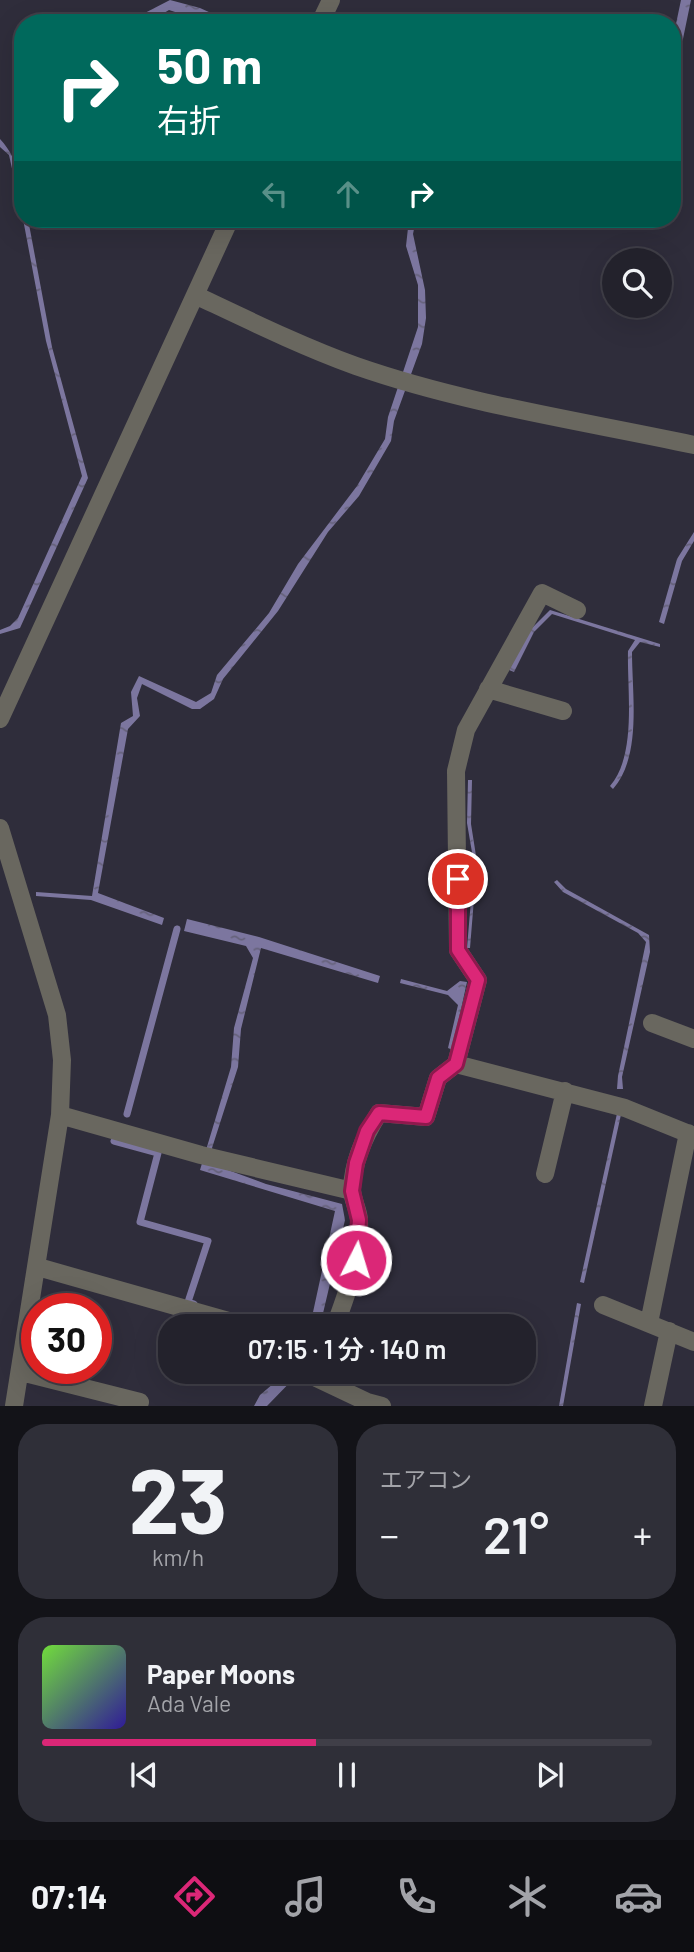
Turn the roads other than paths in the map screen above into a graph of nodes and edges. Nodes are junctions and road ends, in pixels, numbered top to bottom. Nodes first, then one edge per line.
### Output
1 (226, 228) edge
2 (195, 295) junction
3 (694, 445) edge
4 (577, 610) dead end
5 (497, 692) junction
6 (563, 711) dead end
7 (0, 719) edge
8 (0, 828) edge
9 (652, 1023) dead end
10 (694, 1039) edge
11 (456, 1064) junction
12 (565, 1091) junction
13 (60, 1115) junction
14 (691, 1135) edge
15 (545, 1174) dead end
16 (352, 1191) junction
17 (38, 1267) junction
18 (34, 1293) edge
19 (603, 1305) dead end
20 (204, 1314) edge
21 (338, 1314) edge
22 (649, 1323) junction
23 (669, 1331) junction
24 (694, 1342) edge
25 (21, 1372) edge
26 (69, 1384) edge
27 (334, 1384) edge
28 (140, 1402) dead end
29 (14, 1406) edge
30 (382, 1406) edge
31 (653, 1406) edge

1 - 2 street
2 - 3 street
2 - 7 street
4 - 5 street
5 - 6 street
5 - 11 street
8 - 13 street
9 - 10 street
11 - 12 street
11 - 16 street
12 - 14 street
12 - 15 street
13 - 16 street
13 - 17 street
14 - 22 street
16 - 21 street
17 - 18 street
17 - 20 street
19 - 22 street
22 - 23 street
23 - 24 street
23 - 31 street
25 - 29 street
26 - 28 street
27 - 30 street

